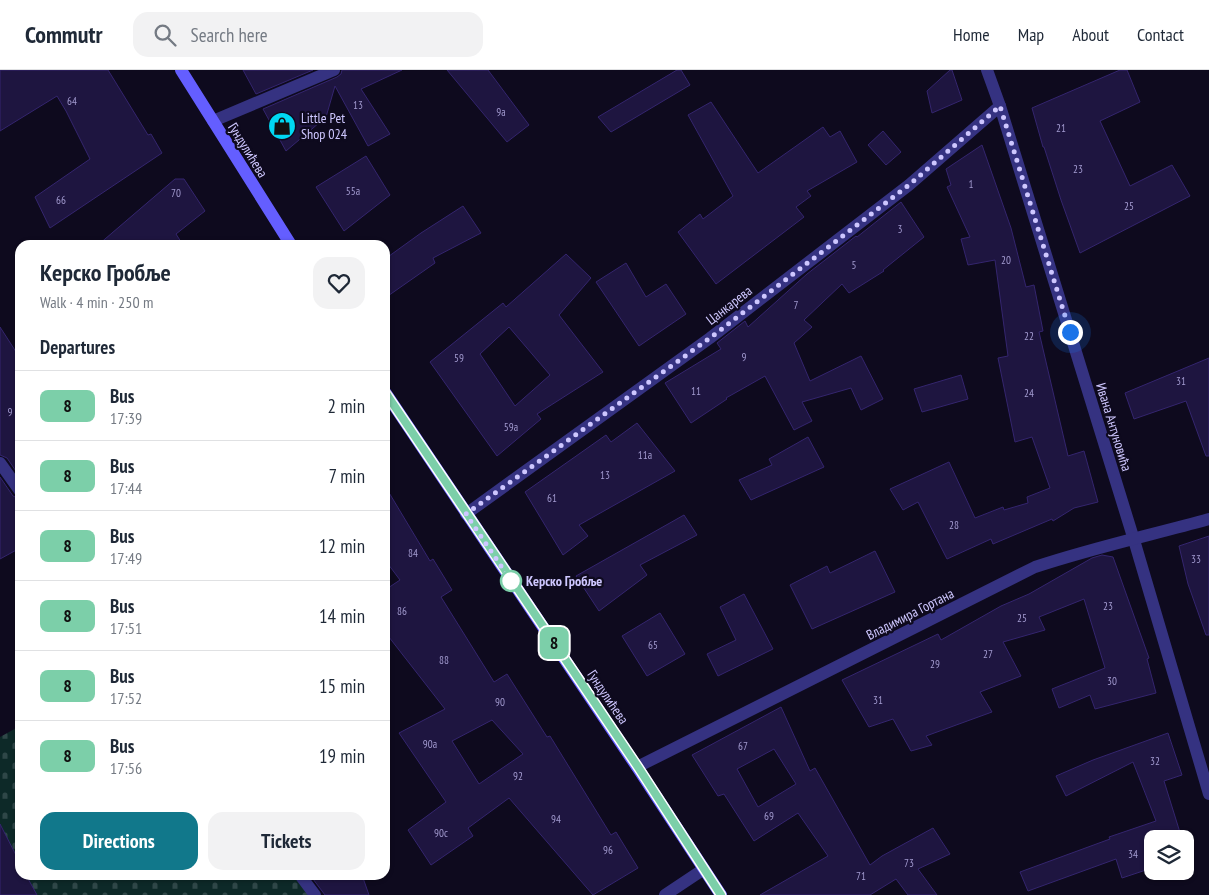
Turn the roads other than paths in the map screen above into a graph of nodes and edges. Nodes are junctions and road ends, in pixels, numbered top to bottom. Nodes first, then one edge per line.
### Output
1 (181, 70) edge
2 (334, 70) edge
3 (987, 70) edge
4 (1000, 106) junction
5 (213, 122) junction
6 (288, 240) edge
7 (390, 400) edge
8 (0, 463) edge
9 (15, 484) edge
10 (466, 514) junction
11 (1209, 519) edge
12 (1134, 540) junction
13 (638, 767) junction
14 (1209, 794) edge
15 (704, 869) junction
16 (304, 880) edge
17 (315, 895) edge
18 (665, 895) edge
19 (721, 895) edge

1 - 5 street, Гундулићева
2 - 5 street
3 - 4 street, Ивана Антуновића
4 - 10 street, Цанкарева
4 - 12 street, Ивана Антуновића
5 - 6 street, Гундулићева
7 - 10 street, Гундулићева
8 - 9 street
10 - 13 street, Гундулићева
11 - 12 street, Владимира Гортана
12 - 13 street, Владимира Гортана
12 - 14 street, Ивана Антуновића
13 - 15 street, Гундулићева
15 - 18 street
15 - 19 street, Гундулићева
16 - 17 street

